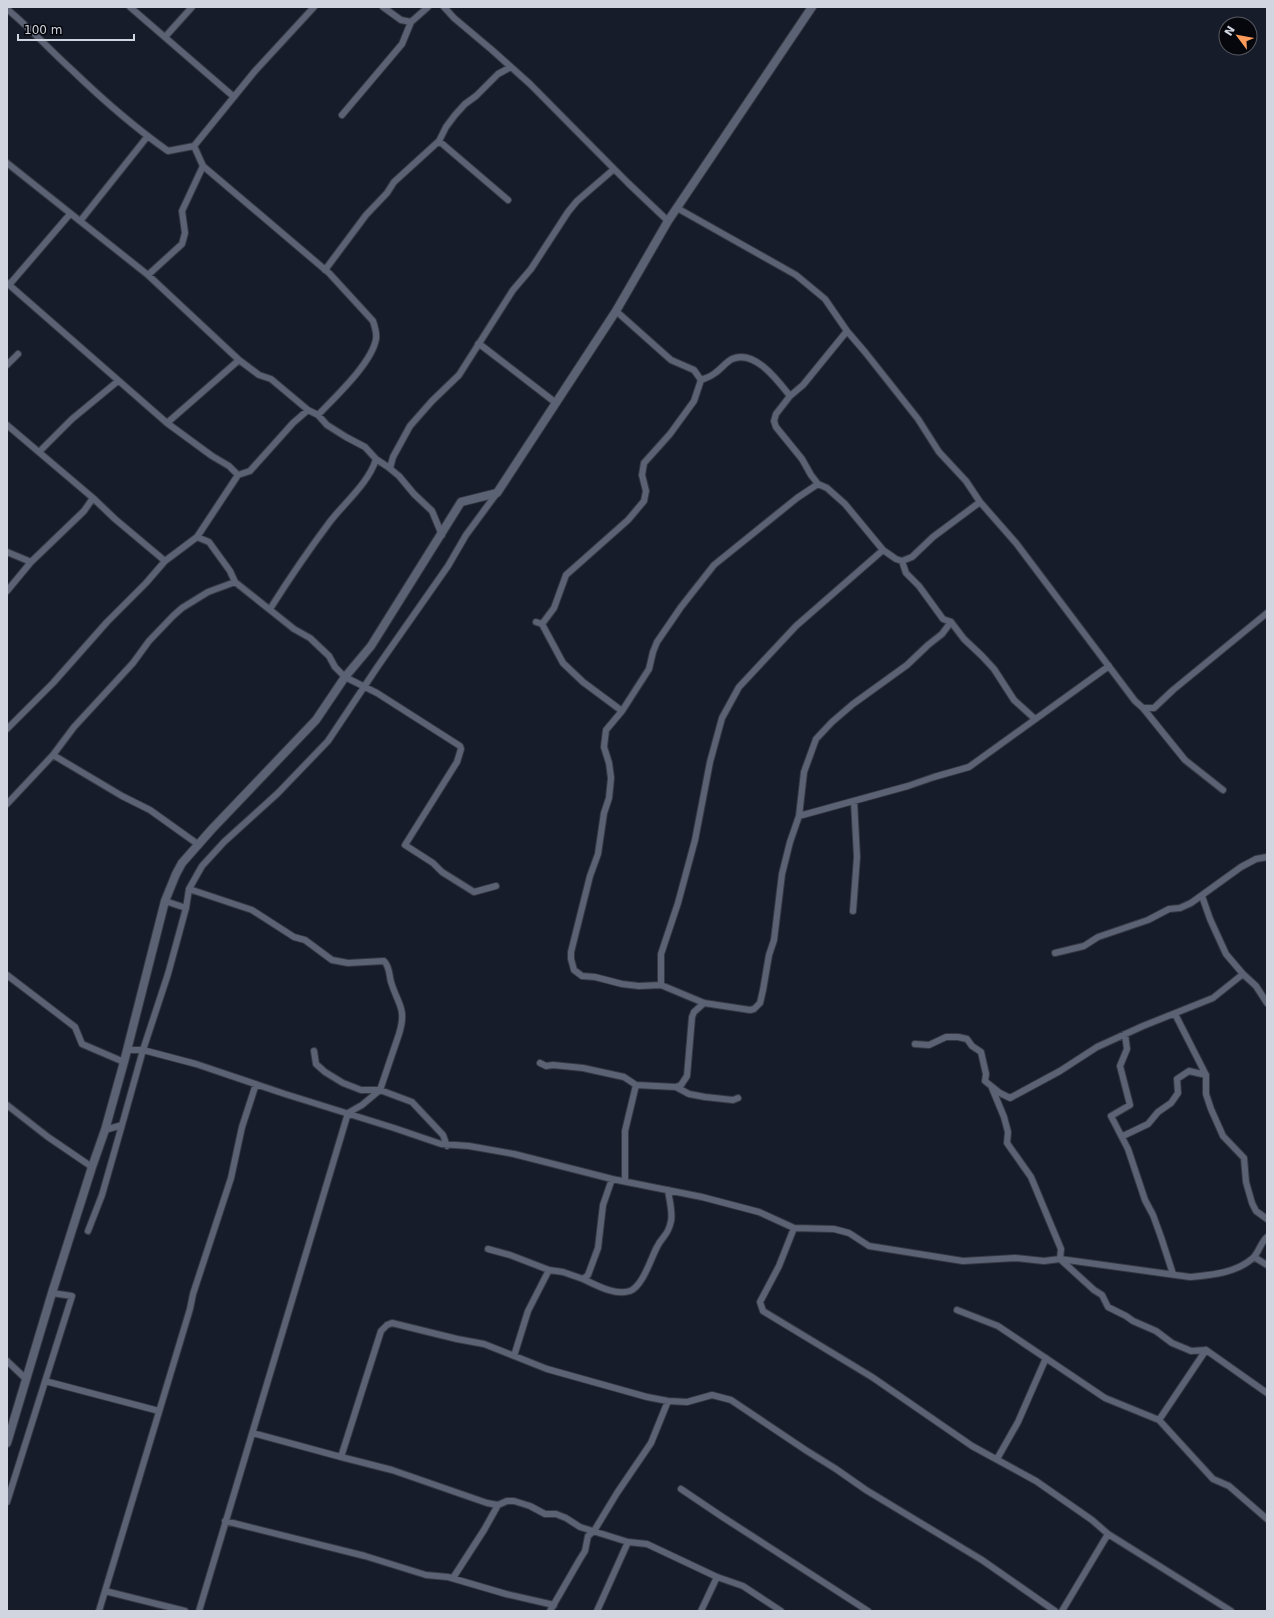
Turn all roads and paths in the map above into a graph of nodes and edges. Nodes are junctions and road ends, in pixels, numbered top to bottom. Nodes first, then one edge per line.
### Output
1 (130, 7) edge
2 (192, 7) edge
3 (314, 7) edge
4 (383, 7) edge
5 (428, 7) edge
6 (444, 7) edge
7 (812, 7) edge
8 (7, 9) edge
9 (411, 22) junction
10 (165, 37) junction
11 (511, 67) junction
12 (234, 97) junction
13 (342, 115) dead end
14 (147, 137) junction
15 (439, 141) junction
16 (194, 146) junction
17 (7, 163) edge
18 (203, 166) junction
19 (614, 169) junction
20 (508, 200) dead end
21 (677, 208) junction
22 (70, 214) junction
23 (81, 220) junction
24 (668, 221) junction
25 (325, 270) junction
26 (148, 275) junction
27 (8, 284) edge
28 (616, 311) junction
29 (847, 331) junction
30 (478, 344) junction
31 (18, 354) dead end
32 (239, 360) junction
33 (7, 364) edge
34 (701, 380) junction
35 (118, 381) junction
36 (790, 396) junction
37 (556, 403) junction
38 (308, 410) junction
39 (318, 415) junction
40 (166, 423) junction
41 (7, 425) edge
42 (39, 452) junction
43 (376, 459) junction
44 (390, 468) junction
45 (238, 475) junction
46 (818, 484) junction
47 (497, 493) junction
48 (93, 498) junction
49 (980, 502) junction
50 (442, 535) junction
51 (197, 537) junction
52 (883, 550) junction
53 (7, 552) edge
54 (165, 561) junction
55 (902, 561) junction
56 (31, 562) junction
57 (235, 582) junction
58 (7, 591) edge
59 (270, 609) junction
60 (1266, 615) edge
61 (951, 622) junction
62 (1109, 666) junction
63 (345, 678) junction
64 (364, 687) junction
65 (1144, 708) junction
66 (622, 712) junction
67 (1035, 719) junction
68 (7, 729) edge
69 (53, 755) junction
70 (1223, 790) dead end
71 (854, 801) junction
72 (7, 804) edge
73 (799, 816) junction
74 (198, 845) junction
75 (1267, 857) edge
76 (496, 886) dead end
77 (189, 889) junction
78 (1202, 896) junction
79 (165, 901) junction
80 (186, 908) junction
81 (853, 912) dead end
82 (1055, 953) dead end
83 (1243, 974) junction
84 (7, 975) edge
85 (661, 985) junction
86 (704, 1003) junction
87 (1267, 1003) edge
88 (1175, 1014) junction
89 (1125, 1034) junction
90 (915, 1044) dead end
91 (127, 1050) junction
92 (143, 1050) junction
93 (314, 1051) dead end
94 (124, 1062) junction
95 (540, 1063) dead end
96 (1206, 1075) junction
97 (256, 1084) junction
98 (636, 1084) junction
99 (676, 1087) junction
100 (992, 1088) junction
101 (380, 1090) junction
102 (738, 1098) dead end
103 (7, 1105) edge
104 (348, 1114) junction
105 (122, 1125) junction
106 (105, 1130) junction
107 (1123, 1136) junction
108 (447, 1146) junction
109 (92, 1167) junction
110 (612, 1179) junction
111 (625, 1181) junction
112 (668, 1190) junction
113 (1267, 1219) edge
114 (794, 1228) junction
115 (88, 1231) dead end
116 (1267, 1237) edge
117 (488, 1249) dead end
118 (1254, 1257) junction
119 (1060, 1260) junction
120 (1267, 1265) edge
121 (549, 1270) junction
122 (1173, 1274) junction
123 (583, 1279) junction
124 (52, 1293) junction
125 (957, 1310) dead end
126 (1206, 1350) junction
127 (514, 1356) junction
128 (1046, 1358) junction
129 (7, 1361) edge
130 (26, 1379) junction
131 (45, 1381) junction
132 (1267, 1393) edge
133 (668, 1401) junction
134 (159, 1411) junction
135 (1159, 1420) junction
136 (253, 1433) junction
137 (7, 1442) edge
138 (341, 1457) junction
139 (997, 1459) junction
140 (681, 1488) dead end
141 (7, 1502) edge
142 (498, 1505) junction
143 (1267, 1518) edge
144 (225, 1521) junction
145 (594, 1531) junction
146 (1108, 1534) junction
147 (628, 1542) junction
148 (717, 1577) junction
149 (453, 1578) junction
150 (105, 1591) junction
151 (554, 1605) junction
152 (99, 1611) edge
153 (185, 1611) edge
154 (199, 1611) edge
155 (550, 1611) edge
156 (597, 1611) edge
157 (701, 1611) edge
158 (781, 1611) edge
159 (868, 1611) edge
160 (1054, 1611) edge
161 (1062, 1611) edge
162 (1231, 1611) edge

1 - 10 street
2 - 10 street
3 - 12 street
4 - 9 street
5 - 9 street
6 - 11 street
7 - 21 street
8 - 14 street
9 - 13 street
10 - 12 street
11 - 15 street
11 - 19 street
12 - 16 street
14 - 16 street
14 - 23 street
15 - 20 street
15 - 25 street
16 - 18 street
17 - 22 street
18 - 25 street
18 - 26 street
19 - 24 street
19 - 30 street
21 - 24 street
21 - 29 street
22 - 23 street
22 - 27 street
23 - 26 street
24 - 28 street
25 - 39 street
26 - 32 street
27 - 35 street
28 - 34 street
28 - 37 street
29 - 36 street
29 - 49 street
30 - 37 street
30 - 44 street
31 - 33 street
32 - 38 street
32 - 40 street
34 - 36 street
34 - 66 street
35 - 40 street
35 - 42 street
36 - 46 street
37 - 47 street
38 - 39 street
38 - 45 street
39 - 43 street
40 - 45 street
41 - 42 street
42 - 48 street
43 - 44 street
43 - 59 street
44 - 50 street
45 - 51 street
46 - 52 street
46 - 66 street
47 - 50 street
47 - 64 street
48 - 54 street
48 - 56 street
49 - 55 street
49 - 62 street
50 - 63 street
51 - 54 street
51 - 57 street
52 - 55 street
52 - 85 street
53 - 56 street
54 - 68 street
55 - 61 street
56 - 58 street
57 - 59 street
57 - 69 street
59 - 63 street
60 - 65 street
61 - 67 street
61 - 73 street
62 - 65 street
62 - 67 street
63 - 64 street
63 - 74 street
64 - 76 street
64 - 77 street
65 - 70 street
66 - 85 street
67 - 71 street
69 - 72 street
69 - 74 street
71 - 73 street
71 - 81 street
73 - 86 street
74 - 79 street
75 - 78 street
77 - 80 street
77 - 101 street
78 - 82 street
78 - 83 street
79 - 80 street
79 - 91 street
80 - 92 street
83 - 87 street
83 - 88 street
84 - 94 street
85 - 86 street
86 - 99 street
88 - 89 street
88 - 96 street
89 - 100 street
89 - 107 street
90 - 100 street
91 - 92 street
91 - 94 street
92 - 97 street
92 - 105 street
93 - 101 street
94 - 106 street
95 - 98 street
96 - 107 street
96 - 113 street
97 - 104 street
97 - 134 street
98 - 99 street
98 - 111 street
99 - 102 street
100 - 119 street
101 - 104 street
101 - 108 street
103 - 109 street
104 - 108 street
104 - 136 street
105 - 106 street
105 - 115 street
106 - 109 street
107 - 122 street
108 - 110 street
109 - 124 street
110 - 111 street
110 - 123 street
111 - 112 street
112 - 114 street
112 - 123 street
114 - 119 street
114 - 139 street
116 - 118 street
117 - 121 street
118 - 120 street
118 - 122 street
119 - 122 street
119 - 126 street
121 - 123 street
121 - 127 street
124 - 130 street
124 - 131 street
125 - 128 street
126 - 132 street
126 - 135 street
127 - 133 street
127 - 138 street
128 - 135 street
128 - 139 street
129 - 130 street
130 - 137 street
131 - 134 street
131 - 141 street
133 - 145 street
133 - 160 street
134 - 150 street
135 - 143 street
136 - 138 street
136 - 144 street
138 - 142 street
139 - 146 street
140 - 159 street
142 - 145 street
142 - 149 street
144 - 149 street
144 - 154 street
145 - 147 street
145 - 151 street
146 - 161 street
146 - 162 street
147 - 148 street
147 - 156 street
148 - 157 street
148 - 158 street
149 - 151 street
150 - 152 street
150 - 153 street
151 - 155 street

